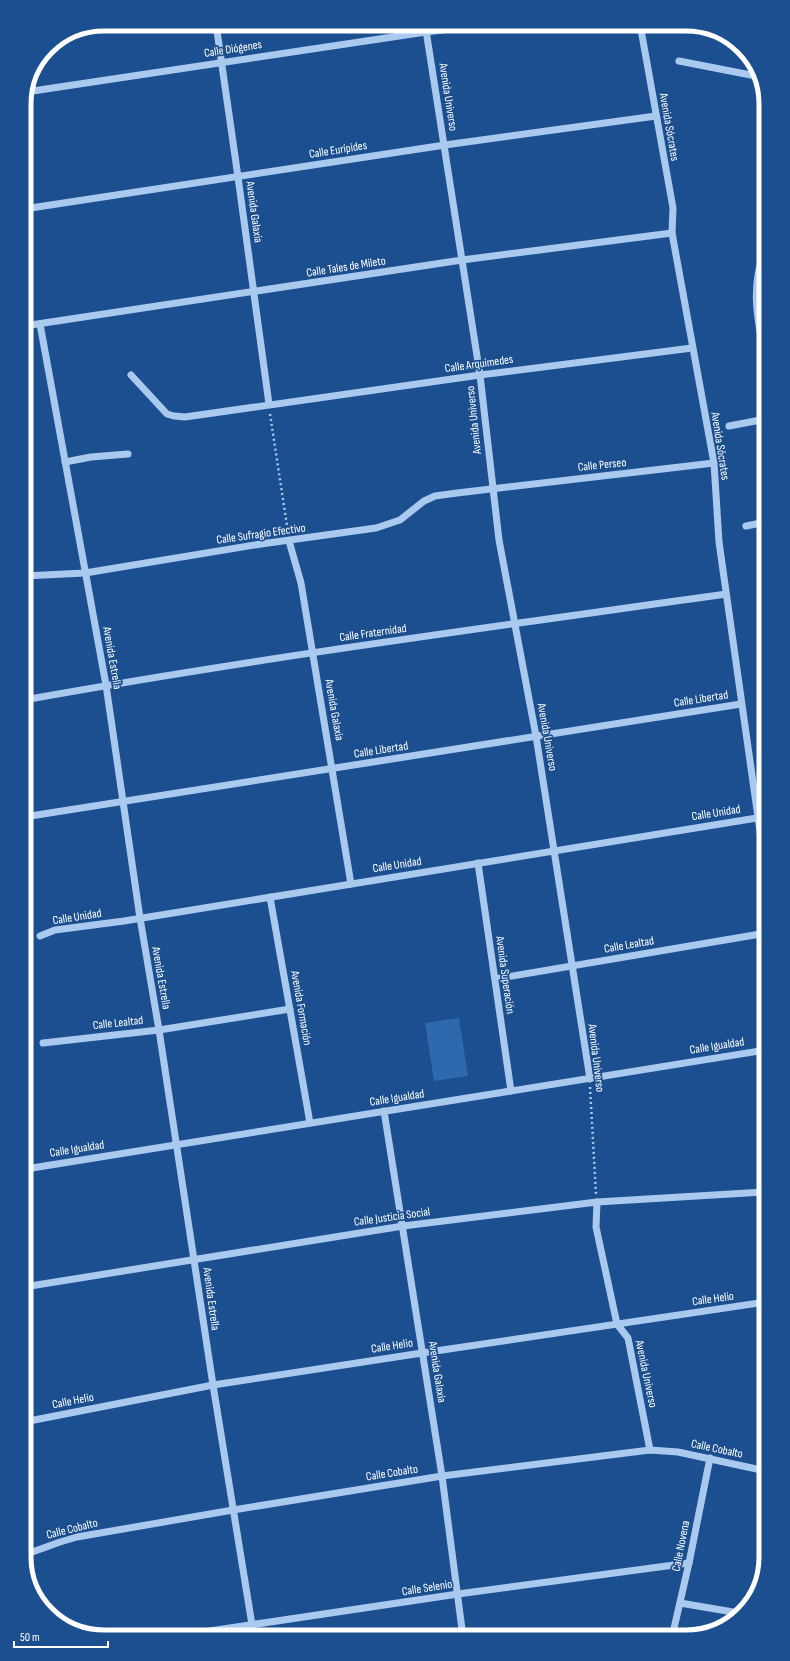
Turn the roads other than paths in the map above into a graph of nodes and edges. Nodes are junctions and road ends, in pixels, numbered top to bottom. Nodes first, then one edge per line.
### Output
1 (217, 31) edge
2 (408, 31) edge
3 (426, 31) edge
4 (641, 31) edge
5 (679, 61) dead end
6 (221, 62) junction
7 (753, 75) edge
8 (32, 91) edge
9 (656, 116) junction
10 (445, 145) junction
11 (238, 176) junction
12 (31, 208) edge
13 (672, 233) junction
14 (462, 260) junction
15 (759, 271) edge
16 (254, 292) junction
17 (40, 324) junction
18 (31, 325) edge
19 (759, 326) edge
20 (692, 348) junction
21 (131, 375) dead end
22 (480, 375) junction
23 (269, 404) junction
24 (759, 420) edge
25 (729, 426) dead end
26 (128, 454) dead end
27 (65, 462) junction
28 (714, 463) junction
29 (492, 488) junction
30 (759, 523) edge
31 (746, 526) dead end
32 (290, 541) junction
33 (85, 573) junction
34 (31, 576) edge
35 (726, 594) junction
36 (516, 624) junction
37 (314, 653) junction
38 (106, 685) junction
39 (31, 699) edge
40 (741, 704) junction
41 (536, 736) junction
42 (333, 768) junction
43 (123, 802) junction
44 (31, 816) edge
45 (758, 818) junction
46 (759, 825) edge
47 (555, 851) junction
48 (478, 863) junction
49 (351, 884) junction
50 (270, 897) junction
51 (140, 918) junction
52 (759, 934) edge
53 (40, 936) dead end
54 (572, 966) junction
55 (495, 979) junction
56 (290, 1009) junction
57 (159, 1030) junction
58 (43, 1043) dead end
59 (759, 1051) edge
60 (590, 1079) junction
61 (511, 1091) junction
62 (384, 1111) junction
63 (310, 1123) junction
64 (177, 1144) junction
65 (32, 1168) dead end
66 (759, 1192) edge
67 (597, 1202) junction
68 (403, 1226) junction
69 (194, 1260) junction
70 (31, 1286) edge
71 (759, 1303) edge
72 (617, 1324) junction
73 (422, 1353) junction
74 (213, 1385) junction
75 (31, 1421) edge
76 (650, 1450) junction
77 (710, 1458) junction
78 (759, 1469) edge
79 (442, 1476) junction
80 (233, 1510) junction
81 (31, 1552) edge
82 (689, 1563) junction
83 (458, 1594) junction
84 (680, 1603) junction
85 (734, 1612) edge
86 (252, 1625) junction
87 (217, 1630) edge
88 (253, 1630) edge
89 (461, 1630) edge
90 (674, 1630) edge

1 - 6 street, Avenida Galaxia
2 - 6 street, Calle Diógenes
3 - 10 street, Avenida Universo
4 - 9 street, Avenida Sócrates
5 - 7 street
6 - 8 street, Calle Diógenes
6 - 11 street, Avenida Galaxia
9 - 10 street, Calle Eurípides
9 - 13 street, Avenida Sócrates
10 - 11 street, Calle Eurípides
10 - 14 street, Avenida Universo
11 - 12 street, Calle Eurípides
11 - 16 street, Avenida Galaxia
13 - 14 street, Calle Tales de Mileto
13 - 20 street, Avenida Sócrates
14 - 16 street, Calle Tales de Mileto
14 - 22 street, Avenida Universo
15 - 19 street
16 - 17 street, Calle Tales de Mileto
16 - 23 street, Avenida Galaxia
17 - 18 street, Calle Tales de Mileto
17 - 27 street, Avenida Estrella
20 - 22 street, Calle Arquímedes
20 - 28 street, Avenida Sócrates
21 - 23 street, Calle Arquímedes
22 - 23 street, Calle Arquímedes
22 - 29 street, Avenida Universo
24 - 25 street
26 - 27 street
27 - 33 street, Avenida Estrella
28 - 29 street, Calle Perseo
28 - 35 street, Avenida Sócrates
29 - 32 street, Calle Sufragio Efectivo
29 - 36 street, Avenida Universo
30 - 31 street
32 - 33 street, Calle Sufragio Efectivo
32 - 37 street, Avenida Galaxia
33 - 34 street, Calle Sufragio Efectivo
33 - 38 street, Avenida Estrella
35 - 36 street, Calle Fraternidad
35 - 40 street, Avenida Sócrates
36 - 37 street, Calle Fraternidad
36 - 41 street, Avenida Universo
37 - 38 street, Calle Fraternidad
37 - 42 street, Avenida Galaxia
38 - 39 street, Calle Fraternidad
38 - 43 street, Avenida Estrella
40 - 41 street, Calle Libertad
40 - 45 street, Avenida Sócrates
41 - 42 street, Calle Libertad
41 - 47 street, Avenida Universo
42 - 43 street, Calle Libertad
42 - 49 street, Avenida Galaxia
43 - 44 street, Calle Libertad
43 - 51 street, Avenida Estrella
45 - 46 street, Avenida Sócrates
45 - 47 street, Calle Unidad
47 - 48 street, Calle Unidad
47 - 54 street, Avenida Universo
48 - 49 street, Calle Unidad
48 - 55 street, Avenida Superación
49 - 50 street, Calle Unidad
50 - 51 street, Calle Unidad
50 - 56 street, Avenida Formación
51 - 53 street, Calle Unidad
51 - 57 street, Avenida Estrella
52 - 54 street, Calle Lealtad
54 - 55 street, Calle Lealtad
54 - 60 street, Avenida Universo
55 - 61 street, Avenida Superación
56 - 57 street, Calle Lealtad
56 - 63 street, Avenida Formación
57 - 58 street, Calle Lealtad
57 - 64 street, Avenida Estrella
59 - 60 street, Calle Igualdad
60 - 61 street, Calle Igualdad
61 - 62 street, Calle Igualdad
62 - 63 street, Calle Igualdad
62 - 68 street, Avenida Galaxia
63 - 64 street, Calle Igualdad
64 - 65 street, Calle Igualdad
64 - 69 street, Avenida Estrella
66 - 67 street, Calle Justicia Social
67 - 68 street, Calle Justicia Social
67 - 72 street, Avenida Universo
68 - 69 street, Calle Justicia Social
68 - 73 street, Avenida Galaxia
69 - 70 street, Calle Justicia Social
69 - 74 street, Avenida Estrella
71 - 72 street, Calle Helio
72 - 73 street, Calle Helio
72 - 76 street, Avenida Universo
73 - 74 street, Calle Helio
73 - 79 street, Avenida Galaxia
74 - 75 street, Calle Helio
74 - 80 street, Avenida Estrella
76 - 77 street, Calle Cobalto
76 - 79 street, Calle Cobalto
77 - 78 street, Calle Cobalto
77 - 82 street, Calle Novena
79 - 80 street, Calle Cobalto
79 - 83 street, Avenida Galaxia
80 - 81 street, Calle Cobalto
80 - 86 street, Avenida Estrella
82 - 83 street, Calle Selenio
82 - 84 street, Calle Novena
83 - 86 street, Calle Selenio
83 - 89 street, Avenida Galaxia
84 - 85 street
84 - 90 street, Calle Novena
86 - 87 street, Calle Selenio
86 - 88 street, Avenida Estrella

